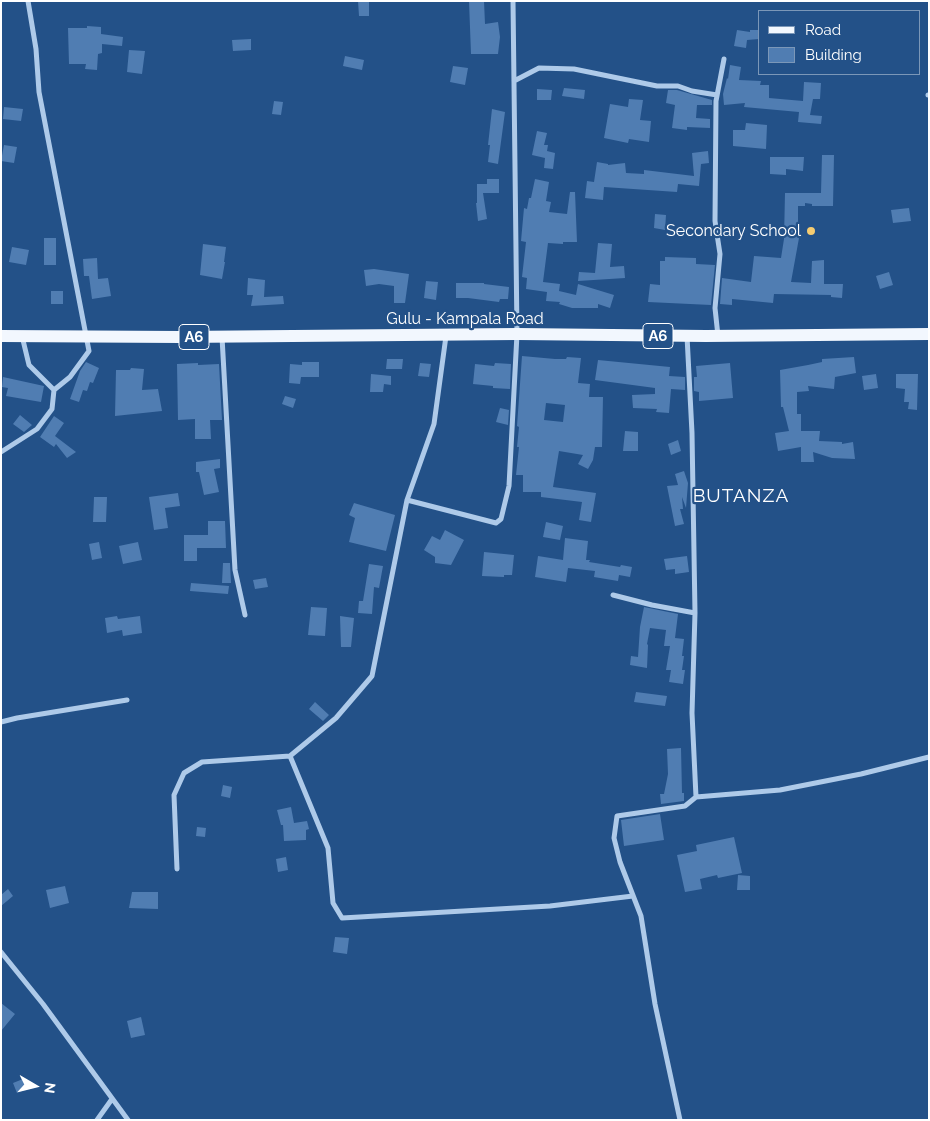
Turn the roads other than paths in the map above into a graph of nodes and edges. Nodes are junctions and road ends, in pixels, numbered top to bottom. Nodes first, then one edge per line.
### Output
1 (28, 1) edge
2 (513, 1) edge
3 (724, 59) dead end
4 (514, 81) junction
5 (717, 95) junction
6 (517, 334) junction
7 (929, 334) edge
8 (446, 335) junction
9 (1, 336) edge
10 (22, 336) junction
11 (86, 336) junction
12 (222, 336) junction
13 (687, 336) junction
14 (718, 336) junction
15 (54, 390) junction
16 (1, 452) edge
17 (407, 500) junction
18 (613, 595) dead end
19 (695, 613) junction
20 (245, 615) dead end
21 (128, 700) dead end
22 (1, 722) edge
23 (290, 756) junction
24 (929, 758) edge
25 (696, 798) junction
26 (177, 869) dead end
27 (633, 896) junction
28 (1, 952) edge
29 (112, 1099) junction
30 (97, 1120) edge
31 (128, 1120) edge
32 (680, 1120) edge

1 - 11 street
2 - 4 street
3 - 5 street
4 - 5 street
4 - 6 street
5 - 14 street
6 - 8 main road, Gulu - Kampala Road / A6
6 - 13 main road, Gulu - Kampala Road / A6
6 - 17 street
7 - 14 main road, Gulu - Kampala Road / A6
8 - 12 main road, Gulu - Kampala Road / A6
8 - 17 street
9 - 10 main road, Gulu - Kampala Road / A6
10 - 11 main road, Gulu - Kampala Road / A6
10 - 15 street
11 - 12 main road, Gulu - Kampala Road / A6
11 - 15 street
12 - 20 street
13 - 14 main road, Gulu - Kampala Road / A6
13 - 19 street
15 - 16 street
17 - 23 street
18 - 19 street
19 - 25 street
21 - 22 street
23 - 26 street
23 - 27 street
24 - 25 street
25 - 27 street
27 - 32 street
28 - 29 street
29 - 30 street
29 - 31 street

